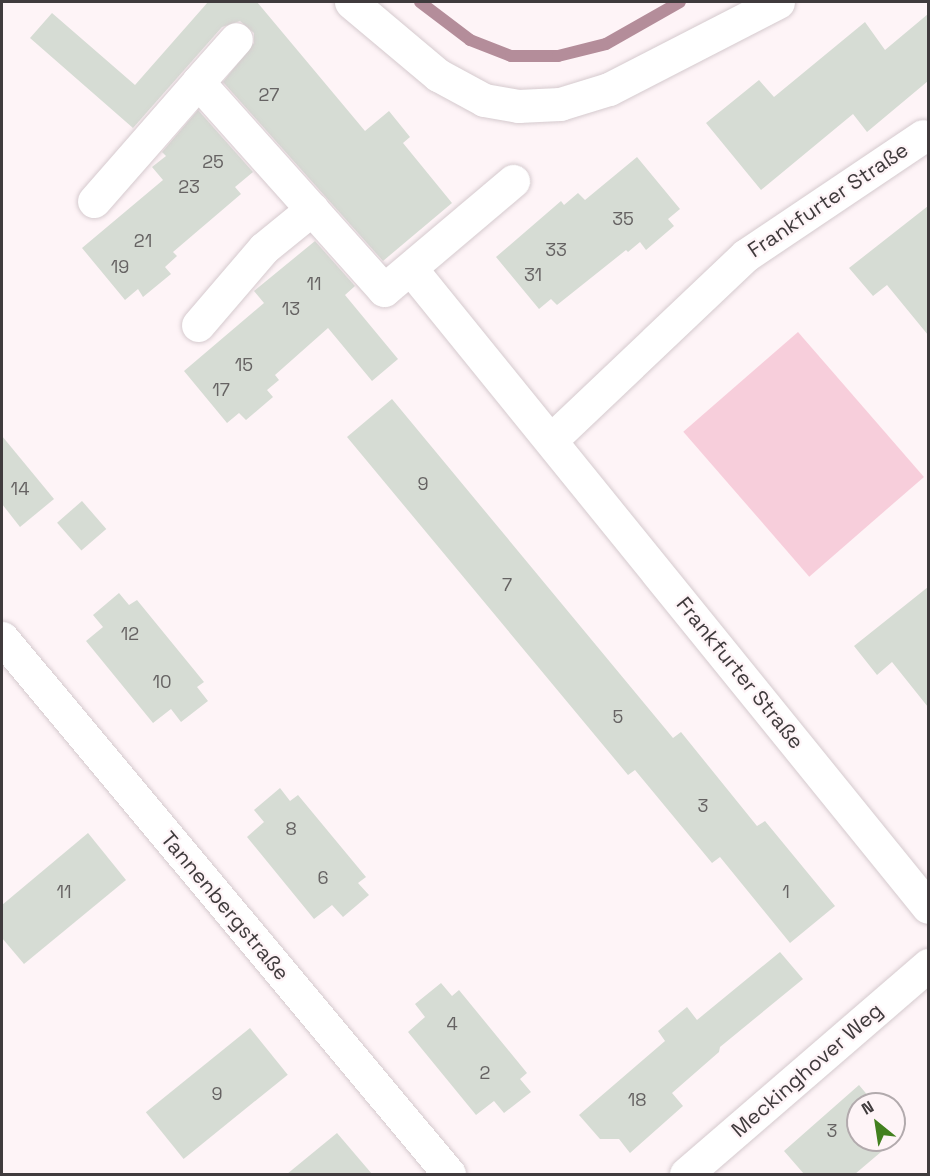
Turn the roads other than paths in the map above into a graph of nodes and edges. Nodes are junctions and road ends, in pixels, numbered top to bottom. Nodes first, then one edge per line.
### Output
1 (351, 2) edge
2 (778, 2) edge
3 (236, 39) dead end
4 (198, 82) junction
5 (923, 136) dead end
6 (513, 181) dead end
7 (94, 201) dead end
8 (312, 209) junction
9 (411, 269) junction
10 (198, 325) dead end
11 (551, 440) junction
12 (2, 638) edge
13 (928, 907) edge
14 (928, 965) edge
15 (449, 1174) edge
16 (686, 1174) edge

1 - 2 street
3 - 4 street
4 - 7 street
4 - 8 street
5 - 11 street, Frankfurter Straße
6 - 9 street
8 - 9 street
8 - 10 street
9 - 11 street, Frankfurter Straße
11 - 13 street, Frankfurter Straße
12 - 15 street, Tannenbergstraße
14 - 16 street, Meckinghover Weg

